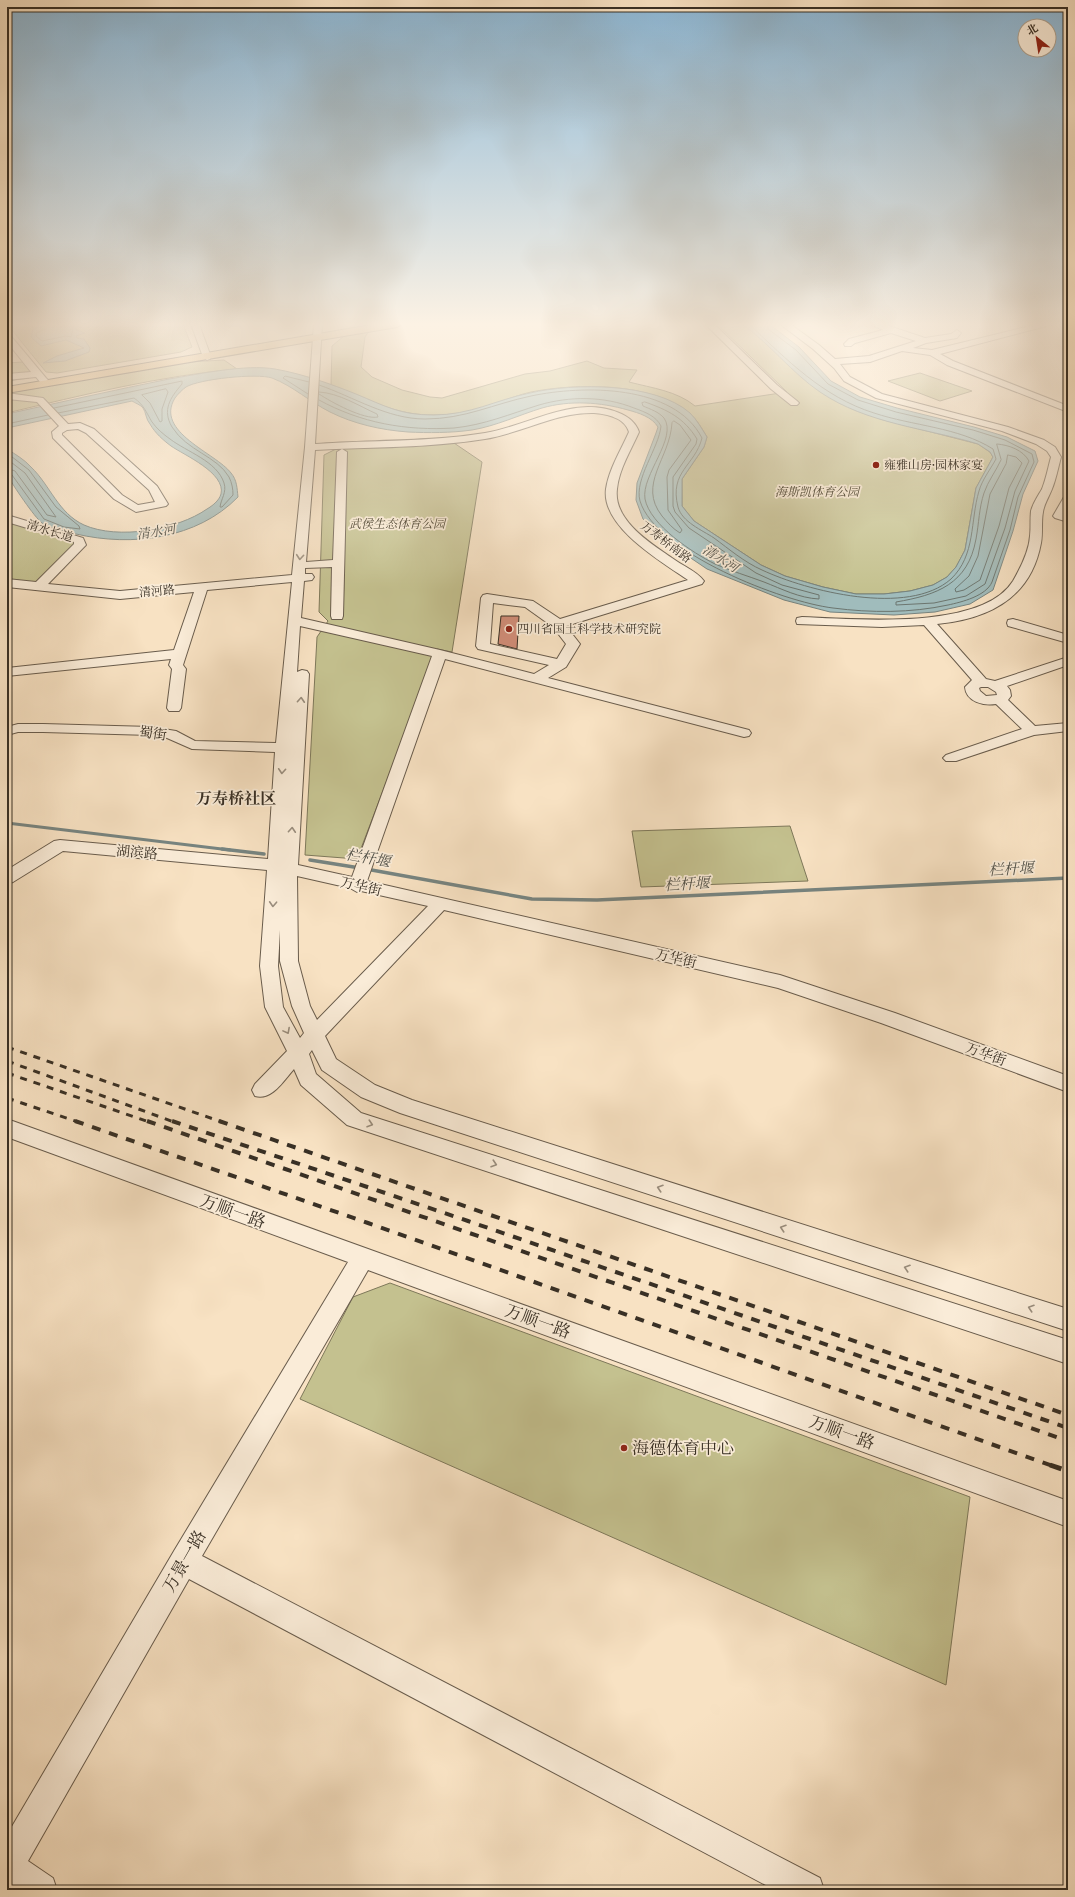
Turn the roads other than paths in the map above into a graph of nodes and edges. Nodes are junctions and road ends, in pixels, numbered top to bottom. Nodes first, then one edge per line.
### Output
1 (52, 413) edge
2 (317, 413) edge
3 (563, 413) edge
4 (606, 413) edge
5 (942, 413) edge
6 (62, 424) junction
7 (314, 447) junction
8 (342, 452) dead end
9 (1068, 499) edge
10 (7, 518) edge
11 (1068, 518) edge
12 (339, 563) junction
13 (305, 573) junction
14 (7, 583) edge
15 (39, 586) junction
16 (202, 587) junction
17 (337, 616) dead end
18 (802, 621) dead end
19 (927, 621) junction
20 (300, 622) junction
21 (1013, 623) dead end
22 (558, 624) junction
23 (1068, 639) edge
24 (179, 654) junction
25 (440, 654) junction
26 (1068, 661) edge
27 (561, 664) junction
28 (7, 672) edge
29 (536, 679) junction
30 (997, 692) junction
31 (174, 708) dead end
32 (1068, 727) edge
33 (7, 731) edge
34 (1032, 731) junction
35 (744, 734) dead end
36 (290, 748) junction
37 (951, 758) dead end
38 (282, 867) junction
39 (361, 874) junction
40 (7, 878) edge
41 (440, 904) junction
42 (315, 1034) junction
43 (298, 1052) junction
44 (1068, 1084) edge
45 (262, 1090) dead end
46 (7, 1128) edge
47 (363, 1258) junction
48 (1068, 1320) edge
49 (1068, 1352) edge
50 (1068, 1514) edge
51 (184, 1561) junction
52 (7, 1866) edge
53 (41, 1890) edge
54 (808, 1890) edge

1 - 6 street
2 - 7 street
3 - 7 street, 万寿桥南路
4 - 22 street, 万寿桥南路
5 - 19 street
6 - 6 street
7 - 13 street
8 - 12 street
9 - 11 street
10 - 15 street, 清水长道
12 - 13 street, 清河路
12 - 17 street
13 - 16 street, 清河路
13 - 20 street
14 - 15 street, 清河路
15 - 16 street, 清河路
16 - 24 street
18 - 19 street
19 - 30 street
20 - 25 street
20 - 36 street
21 - 23 street
22 - 27 street
22 - 27 street
24 - 28 street
24 - 31 street
25 - 29 street
25 - 39 street
26 - 30 street
27 - 29 street
29 - 35 street
30 - 34 street
32 - 34 street
33 - 36 street, 蜀街
34 - 37 street
36 - 38 street
38 - 39 street, 万华街
38 - 40 street, 湖滨路
38 - 42 street
38 -> 43 street
39 - 41 street, 万华街
41 - 42 street
41 - 44 street, 万华街
42 - 43 street
48 -> 42 street
43 - 45 street
43 -> 49 street
46 - 47 street, 万顺一路
47 - 50 street, 万顺一路
47 - 51 street, 万景一路
51 - 52 street, 万景一路
51 - 54 street
52 - 53 street

